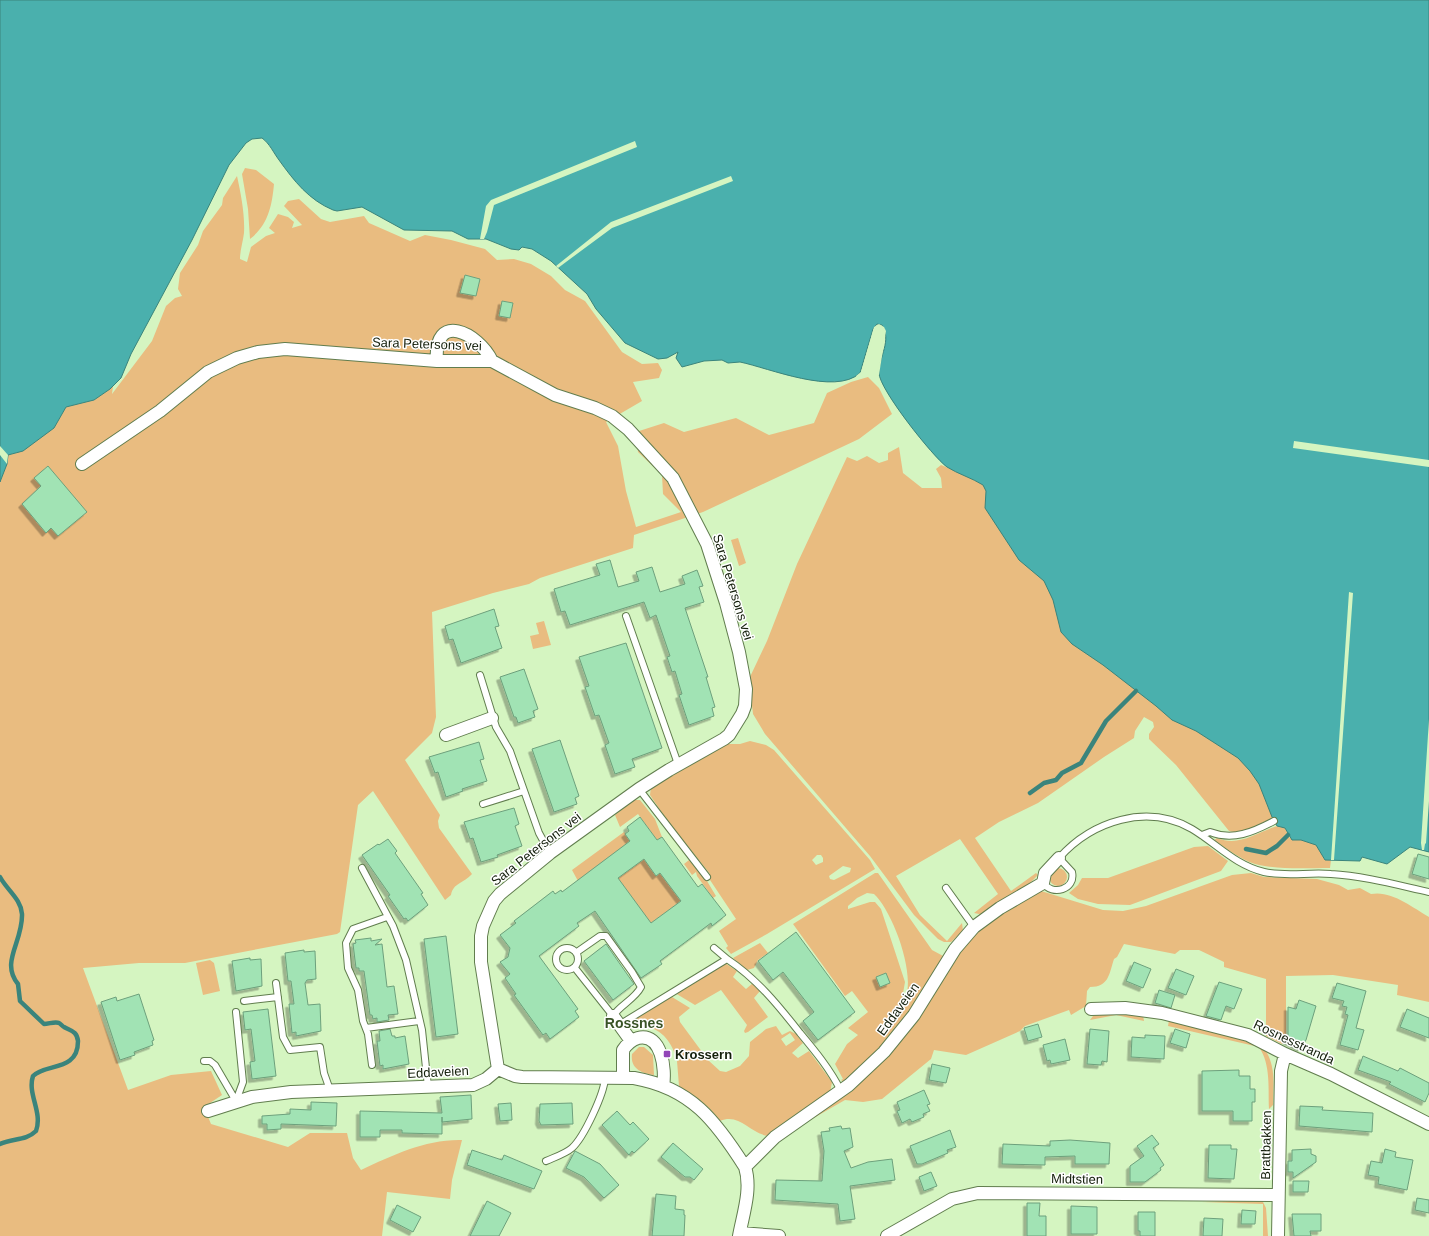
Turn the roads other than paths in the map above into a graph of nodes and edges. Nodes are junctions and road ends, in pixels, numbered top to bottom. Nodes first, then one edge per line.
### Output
1 (437, 361) junction
2 (492, 361) junction
3 (82, 464) dead end
4 (626, 616) dead end
5 (480, 675) dead end
6 (492, 718) junction
7 (446, 735) dead end
8 (678, 764) junction
9 (639, 789) junction
10 (524, 791) junction
11 (483, 804) dead end
12 (1274, 822) dead end
13 (1202, 835) junction
14 (550, 853) junction
15 (1059, 858) junction
16 (362, 868) dead end
17 (707, 877) dead end
18 (1043, 883) junction
19 (946, 888) dead end
20 (1429, 892) edge
21 (388, 917) junction
22 (974, 927) junction
23 (714, 948) dead end
24 (576, 952) junction
25 (727, 959) junction
26 (575, 968) junction
27 (276, 983) dead end
28 (278, 997) junction
29 (244, 1001) dead end
30 (1091, 1009) dead end
31 (236, 1012) dead end
32 (419, 1021) junction
33 (616, 1021) junction
34 (366, 1028) junction
35 (631, 1041) junction
36 (1285, 1054) junction
37 (204, 1061) dead end
38 (372, 1065) dead end
39 (498, 1069) junction
40 (623, 1076) junction
41 (604, 1078) junction
42 (663, 1086) junction
43 (428, 1087) junction
44 (330, 1090) junction
45 (840, 1091) junction
46 (236, 1102) junction
47 (208, 1112) dead end
48 (1429, 1124) edge
49 (546, 1161) dead end
50 (745, 1167) junction
51 (1278, 1195) junction
52 (739, 1234) edge
53 (779, 1236) edge
54 (887, 1236) edge
55 (1278, 1236) edge

1 - 2 street, Sara Petersons vei
1 - 2 street
1 - 3 street, Sara Petersons vei
2 - 8 street, Sara Petersons vei
4 - 8 lane
5 - 6 lane
6 - 7 street
6 - 10 lane
8 - 9 street, Sara Petersons vei
9 - 14 street, Sara Petersons vei
9 - 17 lane
10 - 11 lane
10 - 14 lane
12 - 13 lane
13 - 15 lane
13 - 20 lane
14 - 39 street, Sara Petersons vei
15 - 18 street
15 - 18 lane
16 - 21 lane
18 - 22 street, Eddaveien
19 - 22 lane
21 - 32 lane
21 - 34 lane
22 - 45 street, Eddaveien
23 - 25 lane
24 - 26 lane
24 - 26 lane
24 - 33 lane
25 - 33 lane
25 - 45 lane
26 - 33 lane
27 - 28 lane
28 - 29 lane
28 - 44 lane
30 - 36 street, Rosnesstranda
31 - 46 lane
32 - 34 lane
32 - 43 lane
33 - 35 street
34 - 38 lane
35 - 40 street
35 - 42 street
36 - 48 street, Rosnesstranda
36 - 51 street, Brattbakken
37 - 46 lane
39 - 41 street
39 - 43 street, Eddaveien
40 - 41 street
40 - 42 street
41 - 49 lane
42 - 50 street
43 - 44 street, Eddaveien
44 - 46 street, Eddaveien
45 - 50 street, Eddaveien
46 - 47 street, Eddaveien
50 - 52 street
51 - 54 street, Midtstien
51 - 55 street, Brattbakken
52 - 53 street

